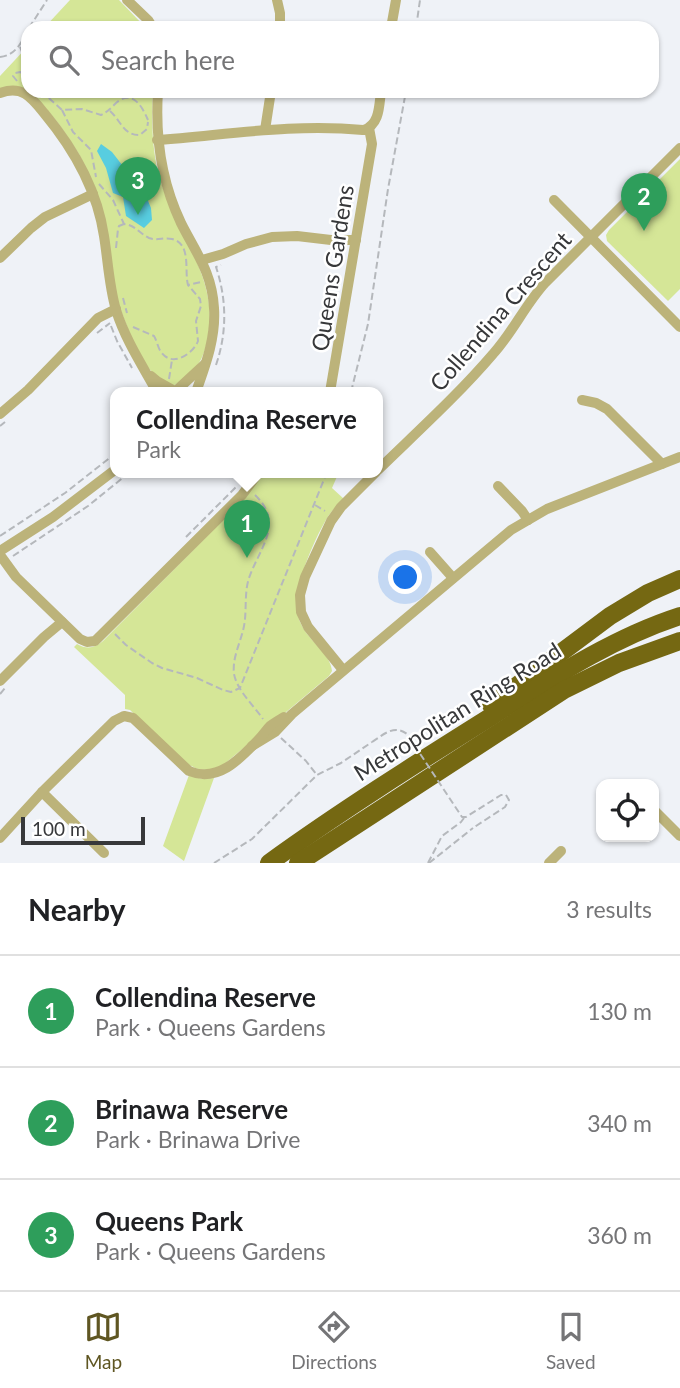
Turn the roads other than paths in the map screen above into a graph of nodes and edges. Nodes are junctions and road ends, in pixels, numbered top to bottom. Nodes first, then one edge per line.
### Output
1 (127, 0) edge
2 (277, 0) edge
3 (396, 0) edge
4 (149, 21) edge
5 (280, 21) edge
6 (392, 21) edge
7 (21, 92) edge
8 (0, 95) edge
9 (21, 97) edge
10 (24, 98) edge
11 (32, 98) edge
12 (157, 98) edge
13 (270, 98) edge
14 (380, 98) edge
15 (43, 111) junction
16 (366, 129) junction
17 (268, 130) junction
18 (158, 140) junction
19 (680, 148) edge
20 (94, 198) junction
21 (554, 200) dead end
22 (591, 237) junction
23 (356, 244) junction
24 (0, 258) edge
25 (203, 263) junction
26 (123, 316) junction
27 (680, 327) edge
28 (205, 364) junction
29 (148, 373) junction
30 (155, 387) edge
31 (168, 387) edge
32 (180, 387) edge
33 (198, 387) edge
34 (332, 387) edge
35 (582, 400) dead end
36 (1, 412) edge
37 (680, 457) edge
38 (662, 464) junction
39 (383, 465) edge
40 (110, 474) edge
41 (370, 478) edge
42 (251, 479) edge
43 (498, 486) dead end
44 (527, 520) junction
45 (430, 552) dead end
46 (1, 556) edge
47 (453, 578) junction
48 (680, 579) edge
49 (680, 616) edge
50 (60, 620) junction
51 (680, 640) edge
52 (680, 652) edge
53 (343, 670) junction
54 (0, 681) edge
55 (477, 745) junction
56 (416, 763) junction
57 (41, 792) junction
58 (659, 815) edge
59 (680, 836) edge
60 (0, 838) edge
61 (104, 853) dead end
62 (269, 863) edge
63 (298, 863) edge

1 - 4 street
2 - 5 street
3 - 6 street
7 - 8 street
8 - 9 street
10 - 15 street
11 - 15 street
12 - 18 street
13 - 17 street
14 - 16 street
15 - 20 street
16 - 17 street
16 - 23 street, Queens Gardens
17 - 18 street
18 - 25 street
19 - 22 street, Collendina Crescent
20 - 24 street
20 - 26 street
21 - 22 street
22 - 27 street
22 - 39 street, Collendina Crescent
23 - 25 street
23 - 34 street, Queens Gardens
25 - 28 street
26 - 29 street
26 - 36 street
28 - 32 street
28 - 33 street
29 - 30 street
29 - 31 street
35 - 38 street
37 - 38 street
38 - 44 street
40 - 46 street
41 - 53 street, Collendina Crescent
42 - 50 street
43 - 44 street
44 - 47 street
45 - 47 street
46 - 50 street
47 - 53 street
48 - 56 highway
49 - 56 highway, Metropolitan Ring Road
50 - 54 street
51 - 55 highway, Metropolitan Ring Road
52 - 55 highway
53 - 57 street
55 - 63 highway, Metropolitan Ring Road
56 - 62 highway, Metropolitan Ring Road
57 - 60 street
57 - 61 street
58 - 59 street

